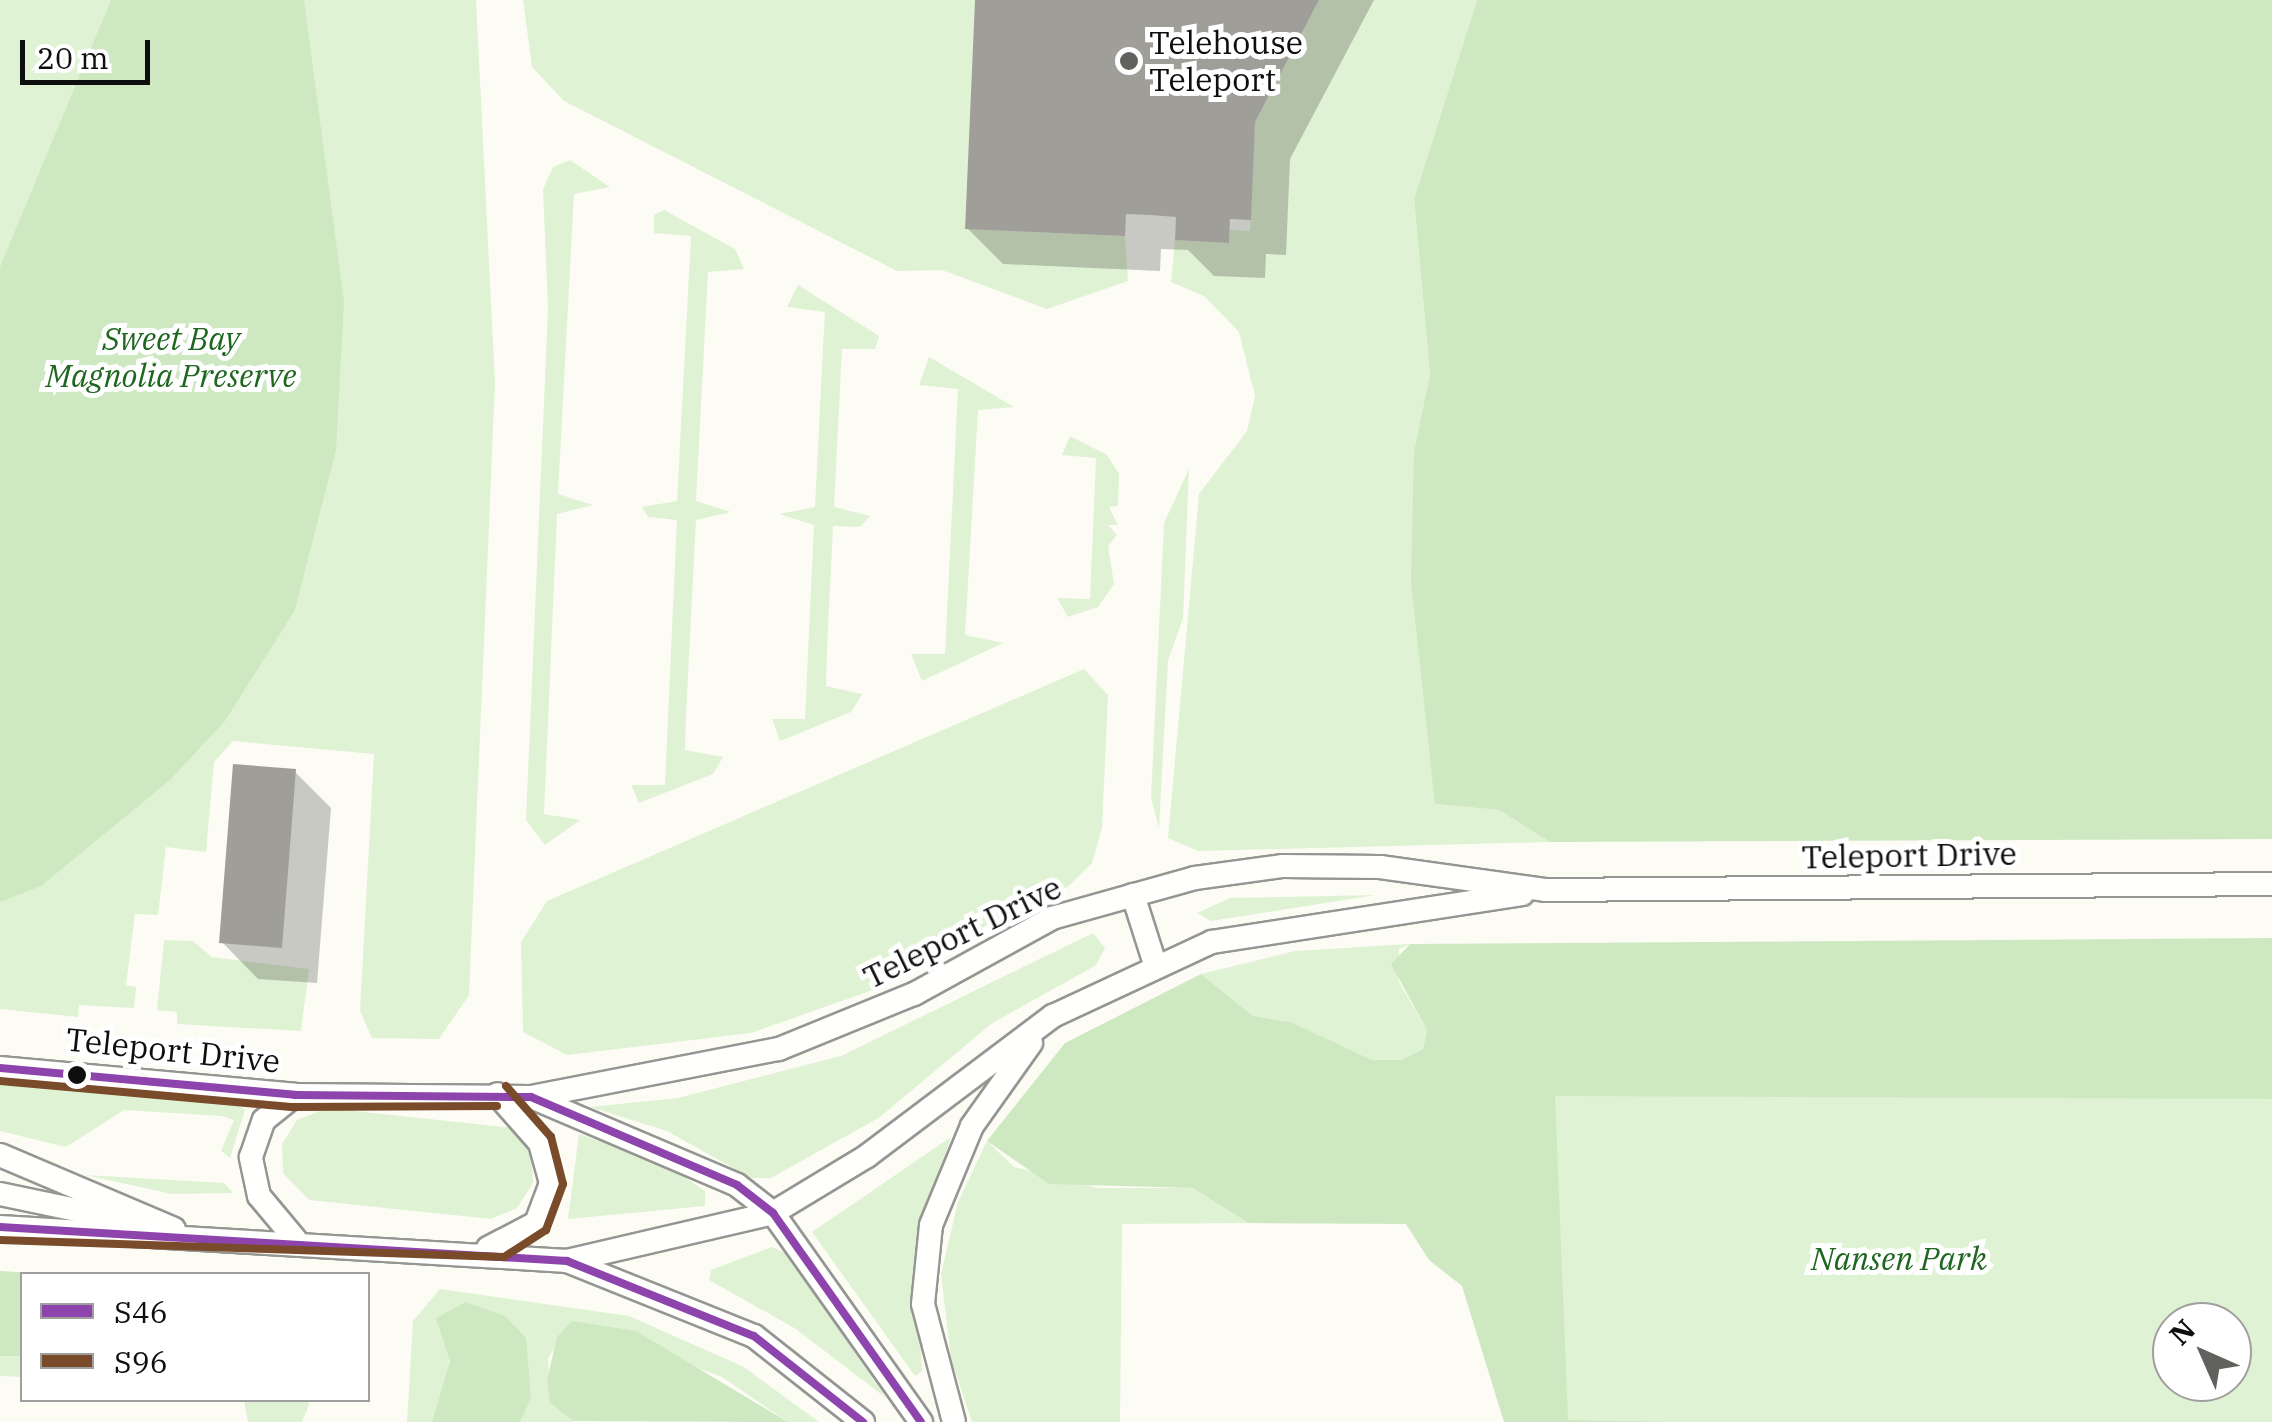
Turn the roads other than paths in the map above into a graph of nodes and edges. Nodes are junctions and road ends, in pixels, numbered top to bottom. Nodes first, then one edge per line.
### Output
1 (2272, 884) edge
2 (1546, 890) junction
3 (1133, 895) junction
4 (1155, 964) junction
5 (1052, 1016) junction
6 (0, 1052) edge
7 (0, 1068) edge
8 (44, 1069) junction
9 (496, 1094) junction
10 (295, 1095) junction
11 (530, 1096) junction
12 (0, 1155) edge
13 (0, 1194) edge
14 (772, 1213) junction
15 (0, 1227) edge
16 (182, 1232) junction
17 (294, 1240) junction
18 (480, 1250) junction
19 (567, 1261) junction
20 (863, 1422) edge
21 (921, 1422) edge
22 (954, 1422) edge

1 - 2 lane, Teleport Drive
2 - 3 lane, Teleport Drive
2 - 4 lane, Teleport Drive
3 - 4 lane
3 - 11 lane, Teleport Drive
4 - 5 lane, Teleport Drive
5 - 14 lane, Teleport Drive
5 - 22 lane, Teleport Drive
6 - 8 lane, Teleport Drive
7 - 8 lane, Teleport Drive
8 - 10 lane, Teleport Drive
9 - 10 lane, Teleport Drive
9 - 11 lane, Teleport Drive
9 - 18 lane, Teleport Drive
10 - 17 lane, Teleport Drive
11 - 14 lane, Teleport Drive
12 - 16 lane, Teleport Drive
13 - 16 lane, Teleport Drive
14 - 19 lane, Teleport Drive
14 - 21 lane, Teleport Drive
15 - 16 lane, Teleport Drive
16 - 17 lane, Teleport Drive
17 - 18 lane, Teleport Drive
18 - 19 lane, Teleport Drive
19 - 20 lane, Teleport Drive

